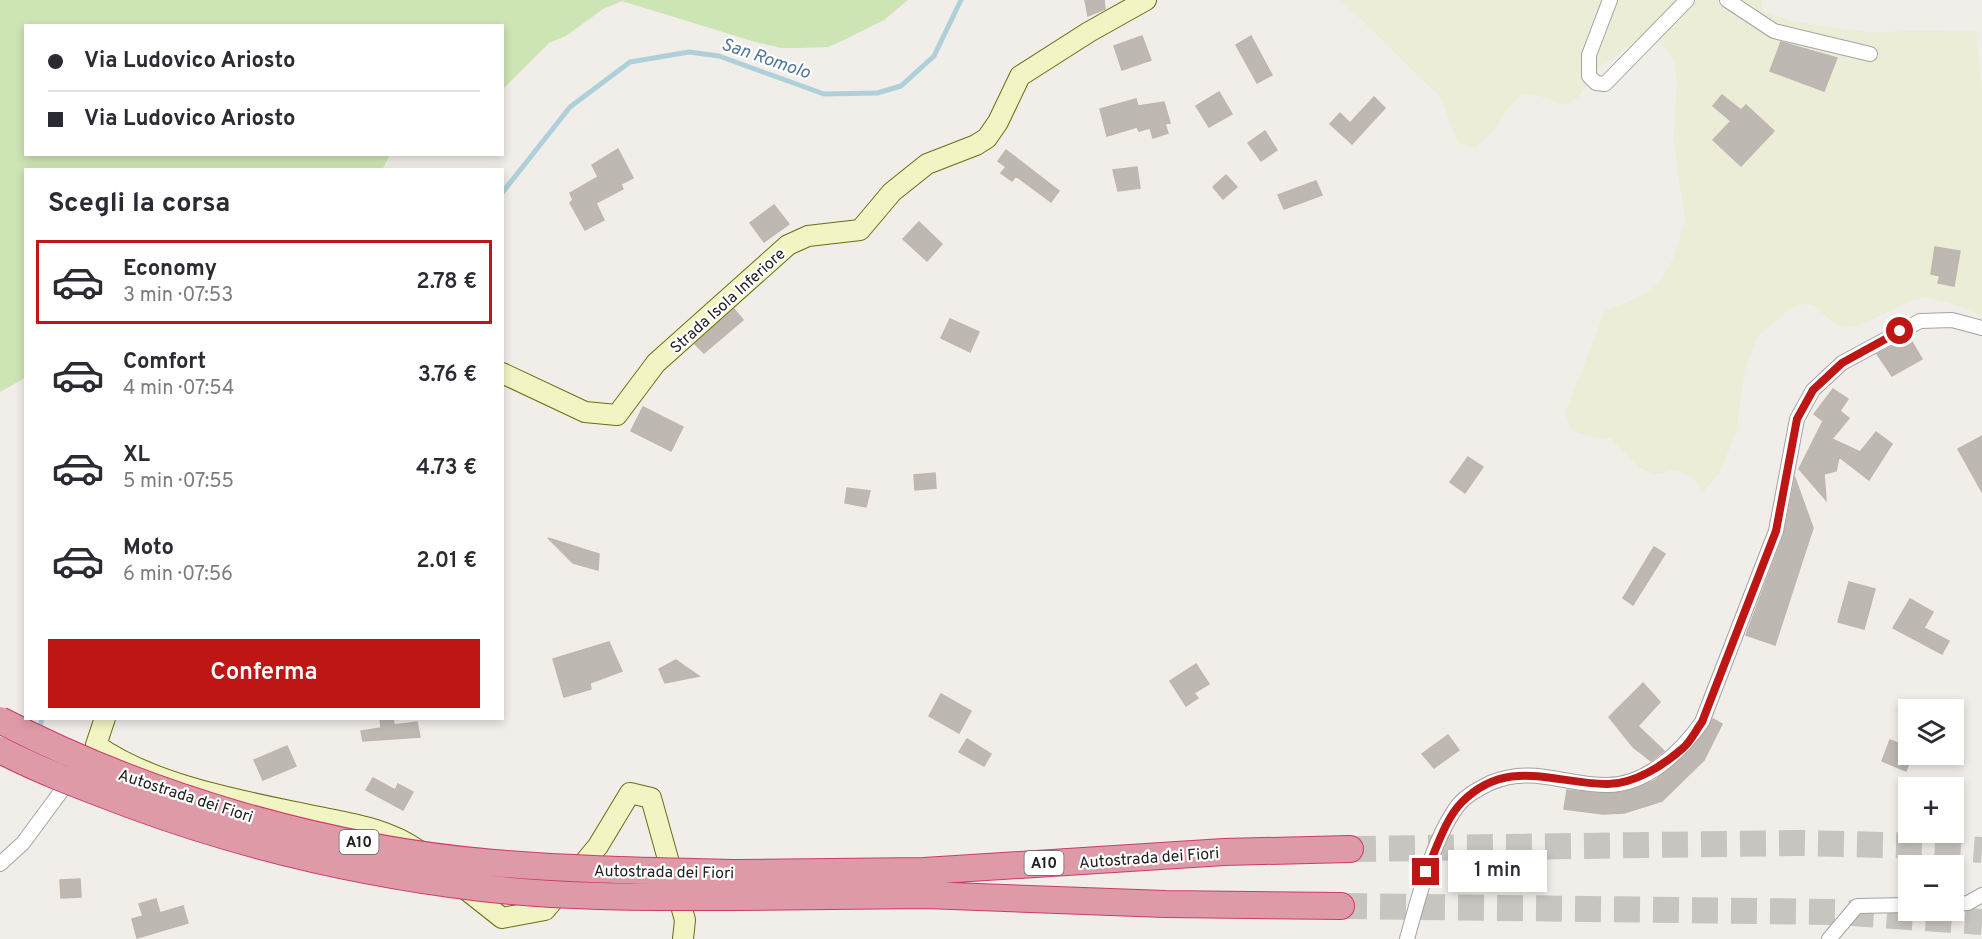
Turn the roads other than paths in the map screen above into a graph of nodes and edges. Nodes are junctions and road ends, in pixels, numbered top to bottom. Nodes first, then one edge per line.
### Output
1 (1146, 0) edge
2 (1610, 0) edge
3 (1687, 0) edge
4 (1727, 0) edge
5 (1869, 54) dead end
6 (1982, 328) edge
7 (504, 374) edge
8 (0, 720) edge
9 (104, 720) edge
10 (96, 745) junction
11 (0, 750) edge
12 (1350, 849) tunnel mouth
13 (0, 864) edge
14 (737, 885) junction
15 (1982, 894) edge
16 (1964, 903) edge
17 (1898, 905) edge
18 (1341, 906) tunnel mouth
19 (683, 939) edge
20 (1407, 939) edge
21 (1829, 939) edge

1 - 7 street, Strada Isola Inferiore
2 - 3 street
4 - 5 street
6 - 20 street
8 - 14 highway, Autostrada dei Fiori / A10, bridge
9 - 10 street
10 - 13 street
10 - 19 street
11 - 14 highway, Autostrada dei Fiori / A10, bridge
12 - 14 highway, Autostrada dei Fiori / A10
14 - 18 highway, Autostrada dei Fiori / A10
15 - 16 street
17 - 21 street

